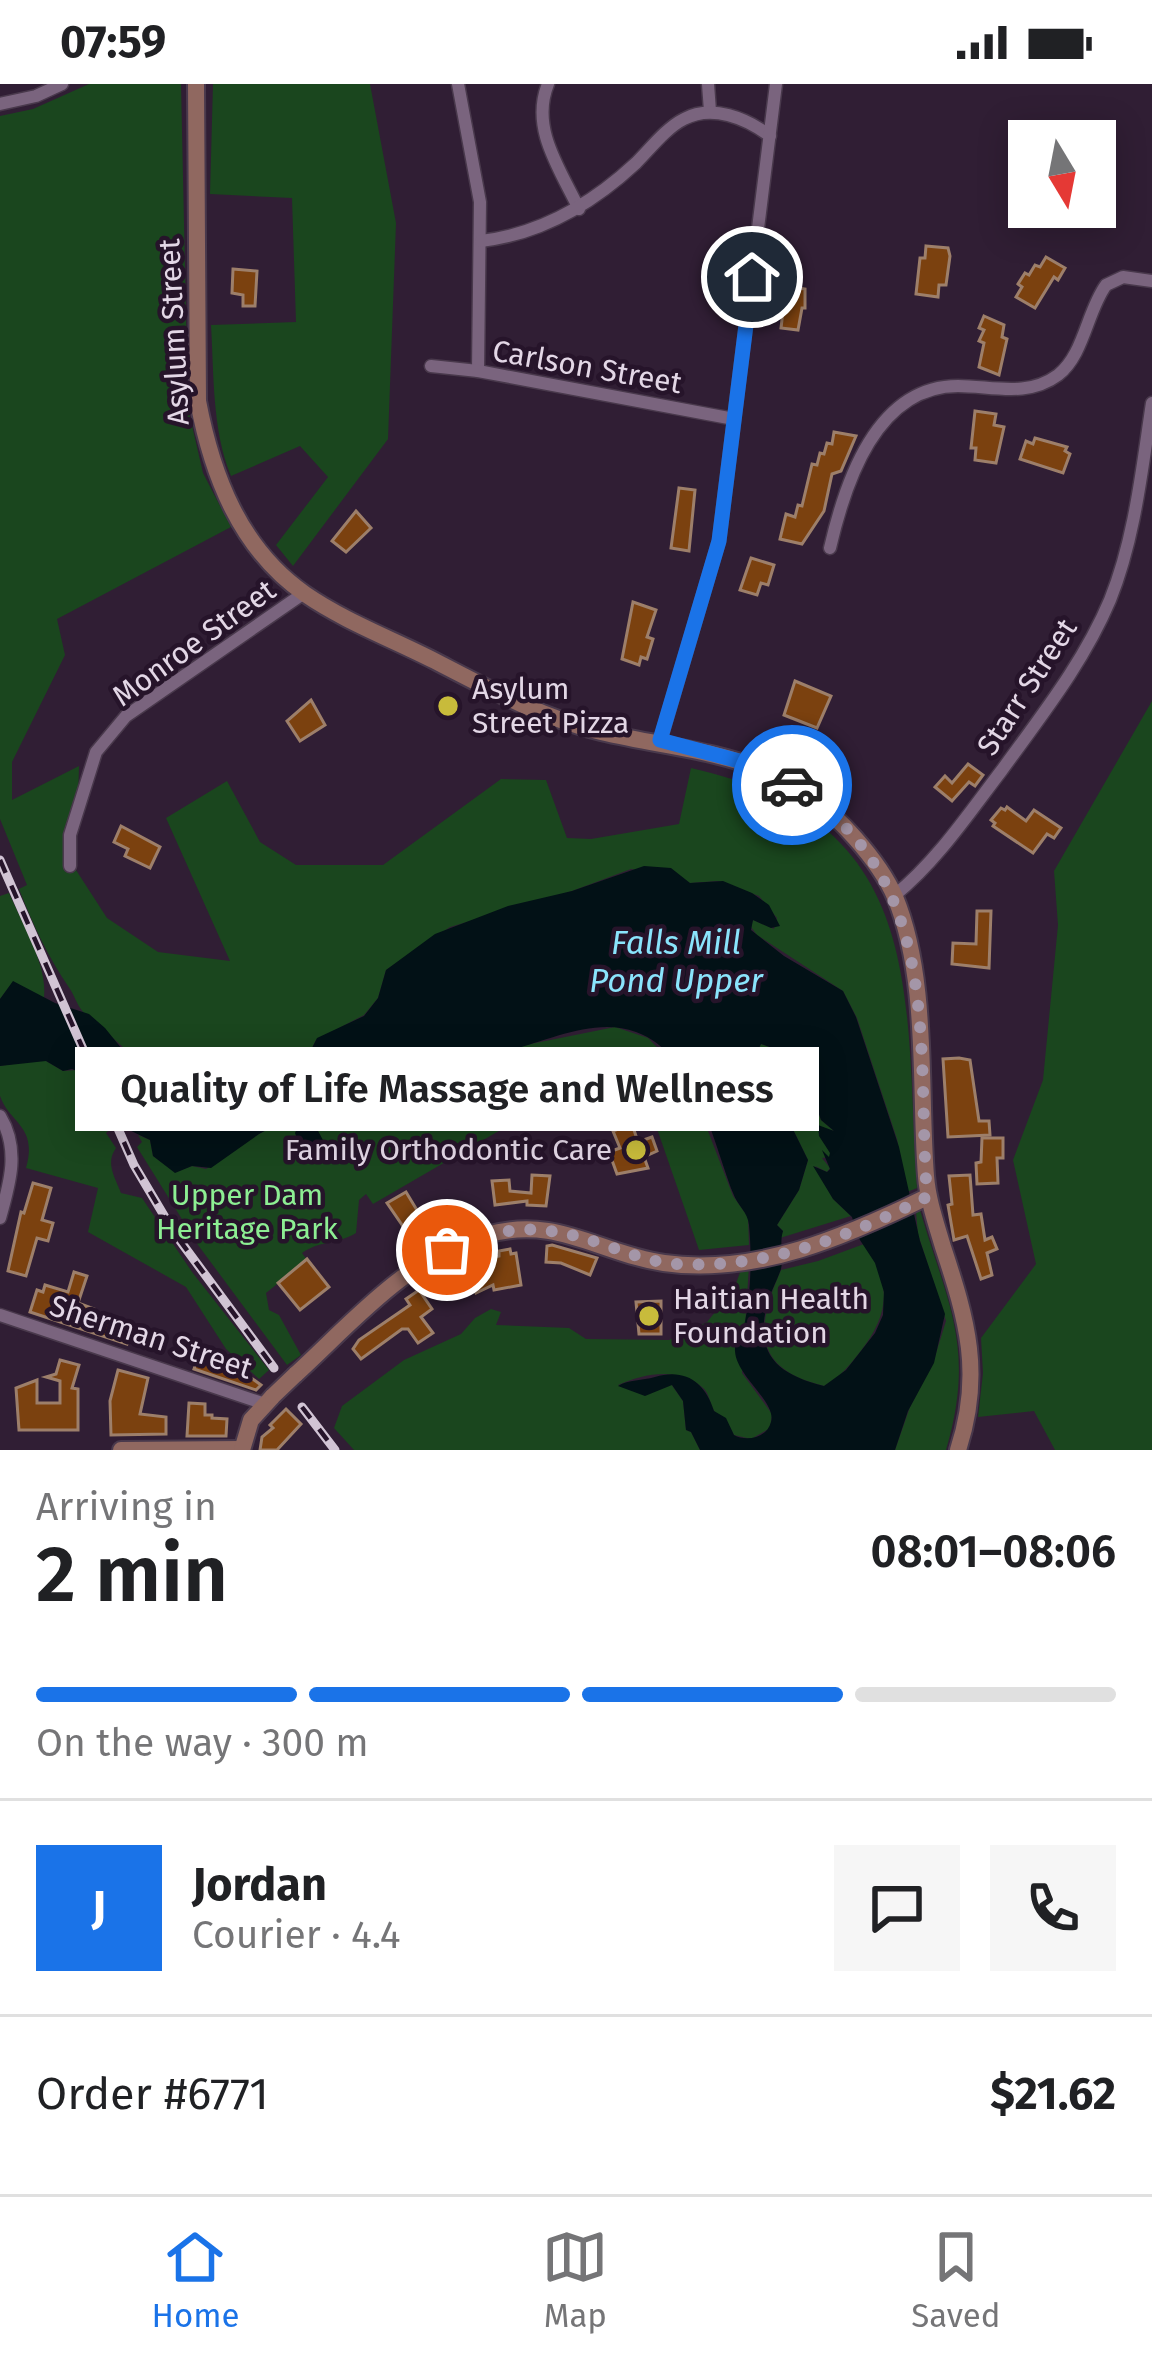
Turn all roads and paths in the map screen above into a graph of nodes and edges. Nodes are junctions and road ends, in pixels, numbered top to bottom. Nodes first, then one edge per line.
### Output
1 (62, 84) edge
2 (196, 84) edge
3 (458, 84) edge
4 (548, 84) edge
5 (708, 84) edge
6 (776, 84) edge
7 (0, 104) edge
8 (710, 111) junction
9 (770, 136) junction
10 (579, 209) junction
11 (482, 241) junction
12 (1152, 281) edge
13 (431, 366) dead end
14 (478, 371) junction
15 (1152, 403) edge
16 (734, 418) junction
17 (830, 548) dead end
18 (304, 593) junction
19 (660, 740) junction
20 (70, 866) dead end
21 (895, 896) junction
22 (0, 1116) edge
23 (920, 1200) junction
24 (0, 1218) edge
25 (0, 1315) edge
26 (269, 1400) junction
27 (242, 1449) edge
28 (121, 1450) edge
29 (958, 1450) edge

1 - 7 street
2 - 18 street, Asylum Street
3 - 11 street
4 - 10 street
5 - 8 street
6 - 9 street
8 - 9 street
8 - 10 street
9 - 16 street
10 - 11 street
11 - 14 street
12 - 17 street
13 - 14 street, Carlson Street
14 - 16 street, Carlson Street
15 - 21 street, Starr Street
16 - 19 street
18 - 19 street, Asylum Street
18 - 20 street, Monroe Street
19 - 21 street, Asylum Street
21 - 23 street, Asylum Street
22 - 24 street
23 - 26 street, Sherman Street, bridge
23 - 29 street, Asylum Street
25 - 26 street, Sherman Street
26 - 27 street
27 - 28 street

